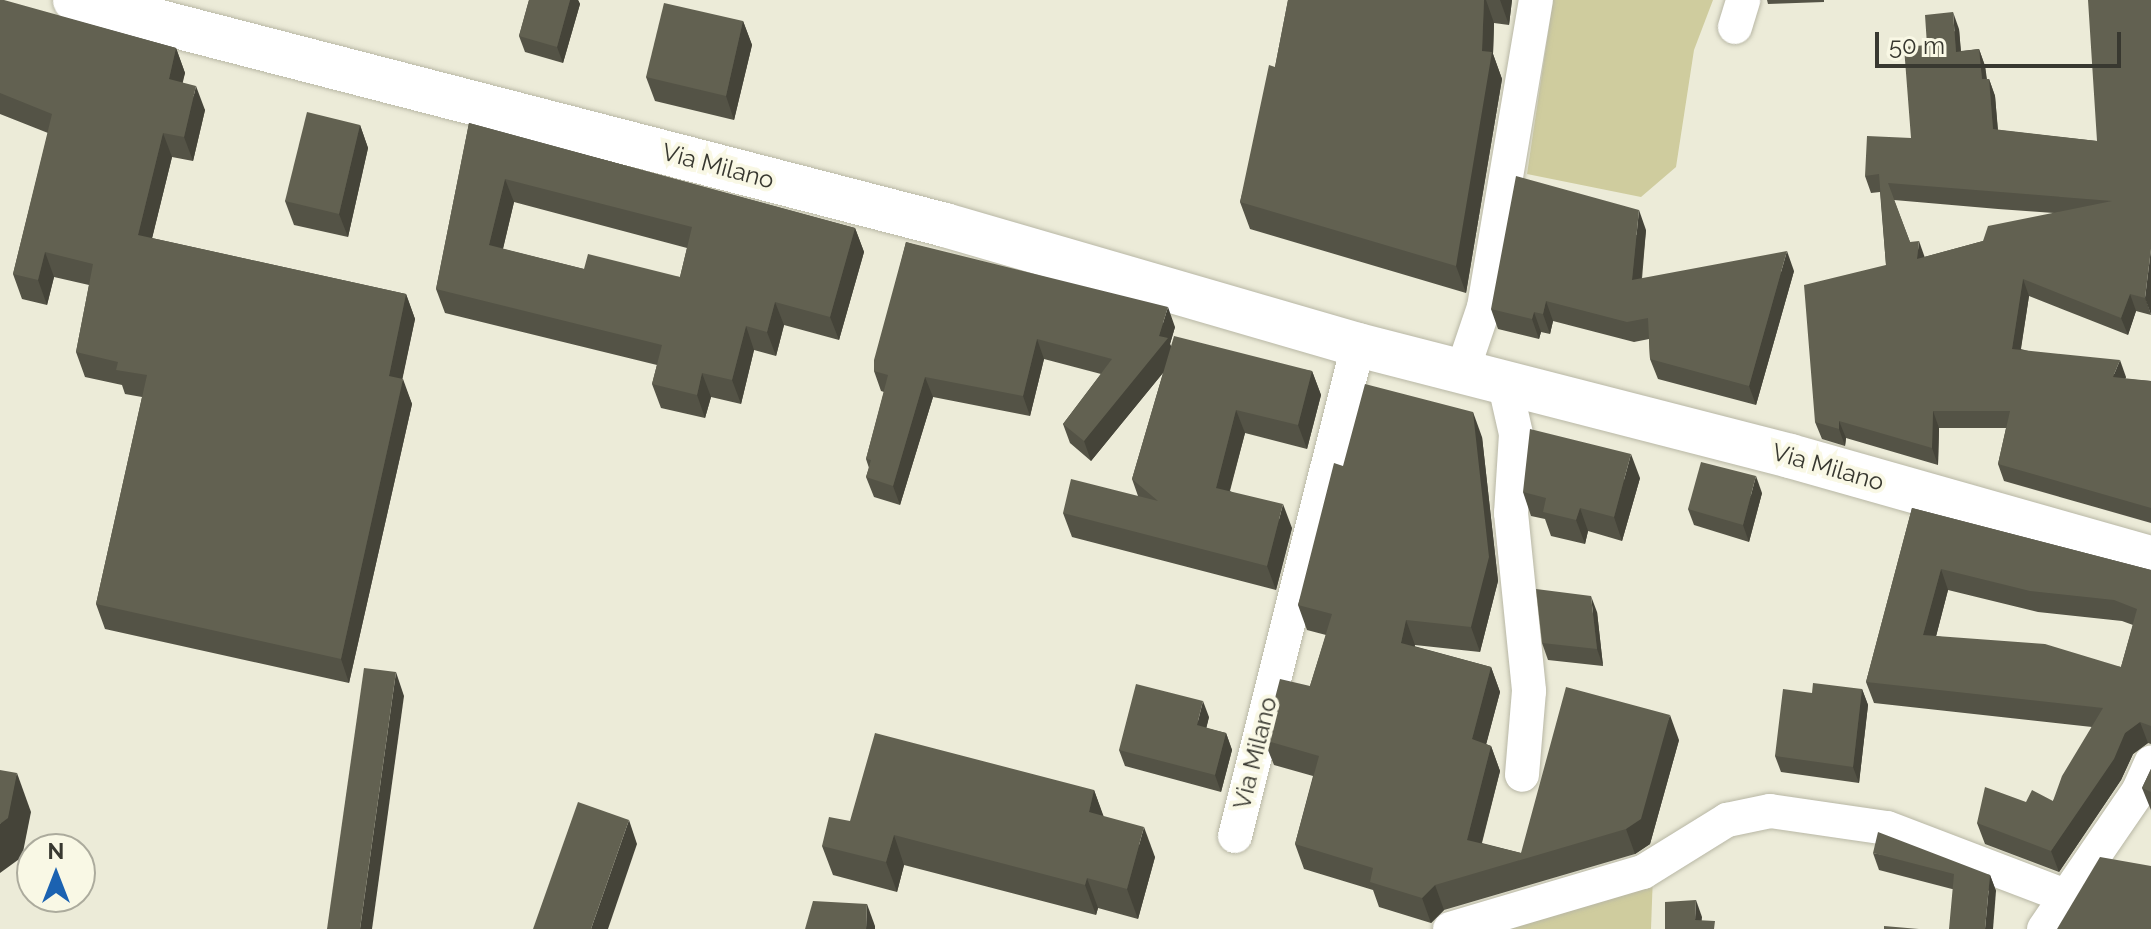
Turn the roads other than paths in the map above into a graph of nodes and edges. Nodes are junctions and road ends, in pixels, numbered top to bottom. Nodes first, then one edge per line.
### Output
1 (75, 0) edge
2 (1536, 0) edge
3 (1358, 345) junction
4 (1483, 375) junction
5 (2151, 558) edge
6 (2151, 763) edge
7 (1522, 775) dead end
8 (1235, 836) dead end
9 (2062, 895) junction
10 (1450, 929) edge
11 (2044, 929) edge

1 - 3 main road, Via Milano
2 - 4 street
3 - 4 main road, Via Milano
3 - 8 street, Via Milano
4 - 5 main road, Via Milano
4 - 7 street
6 - 9 street
9 - 10 street
9 - 11 street

